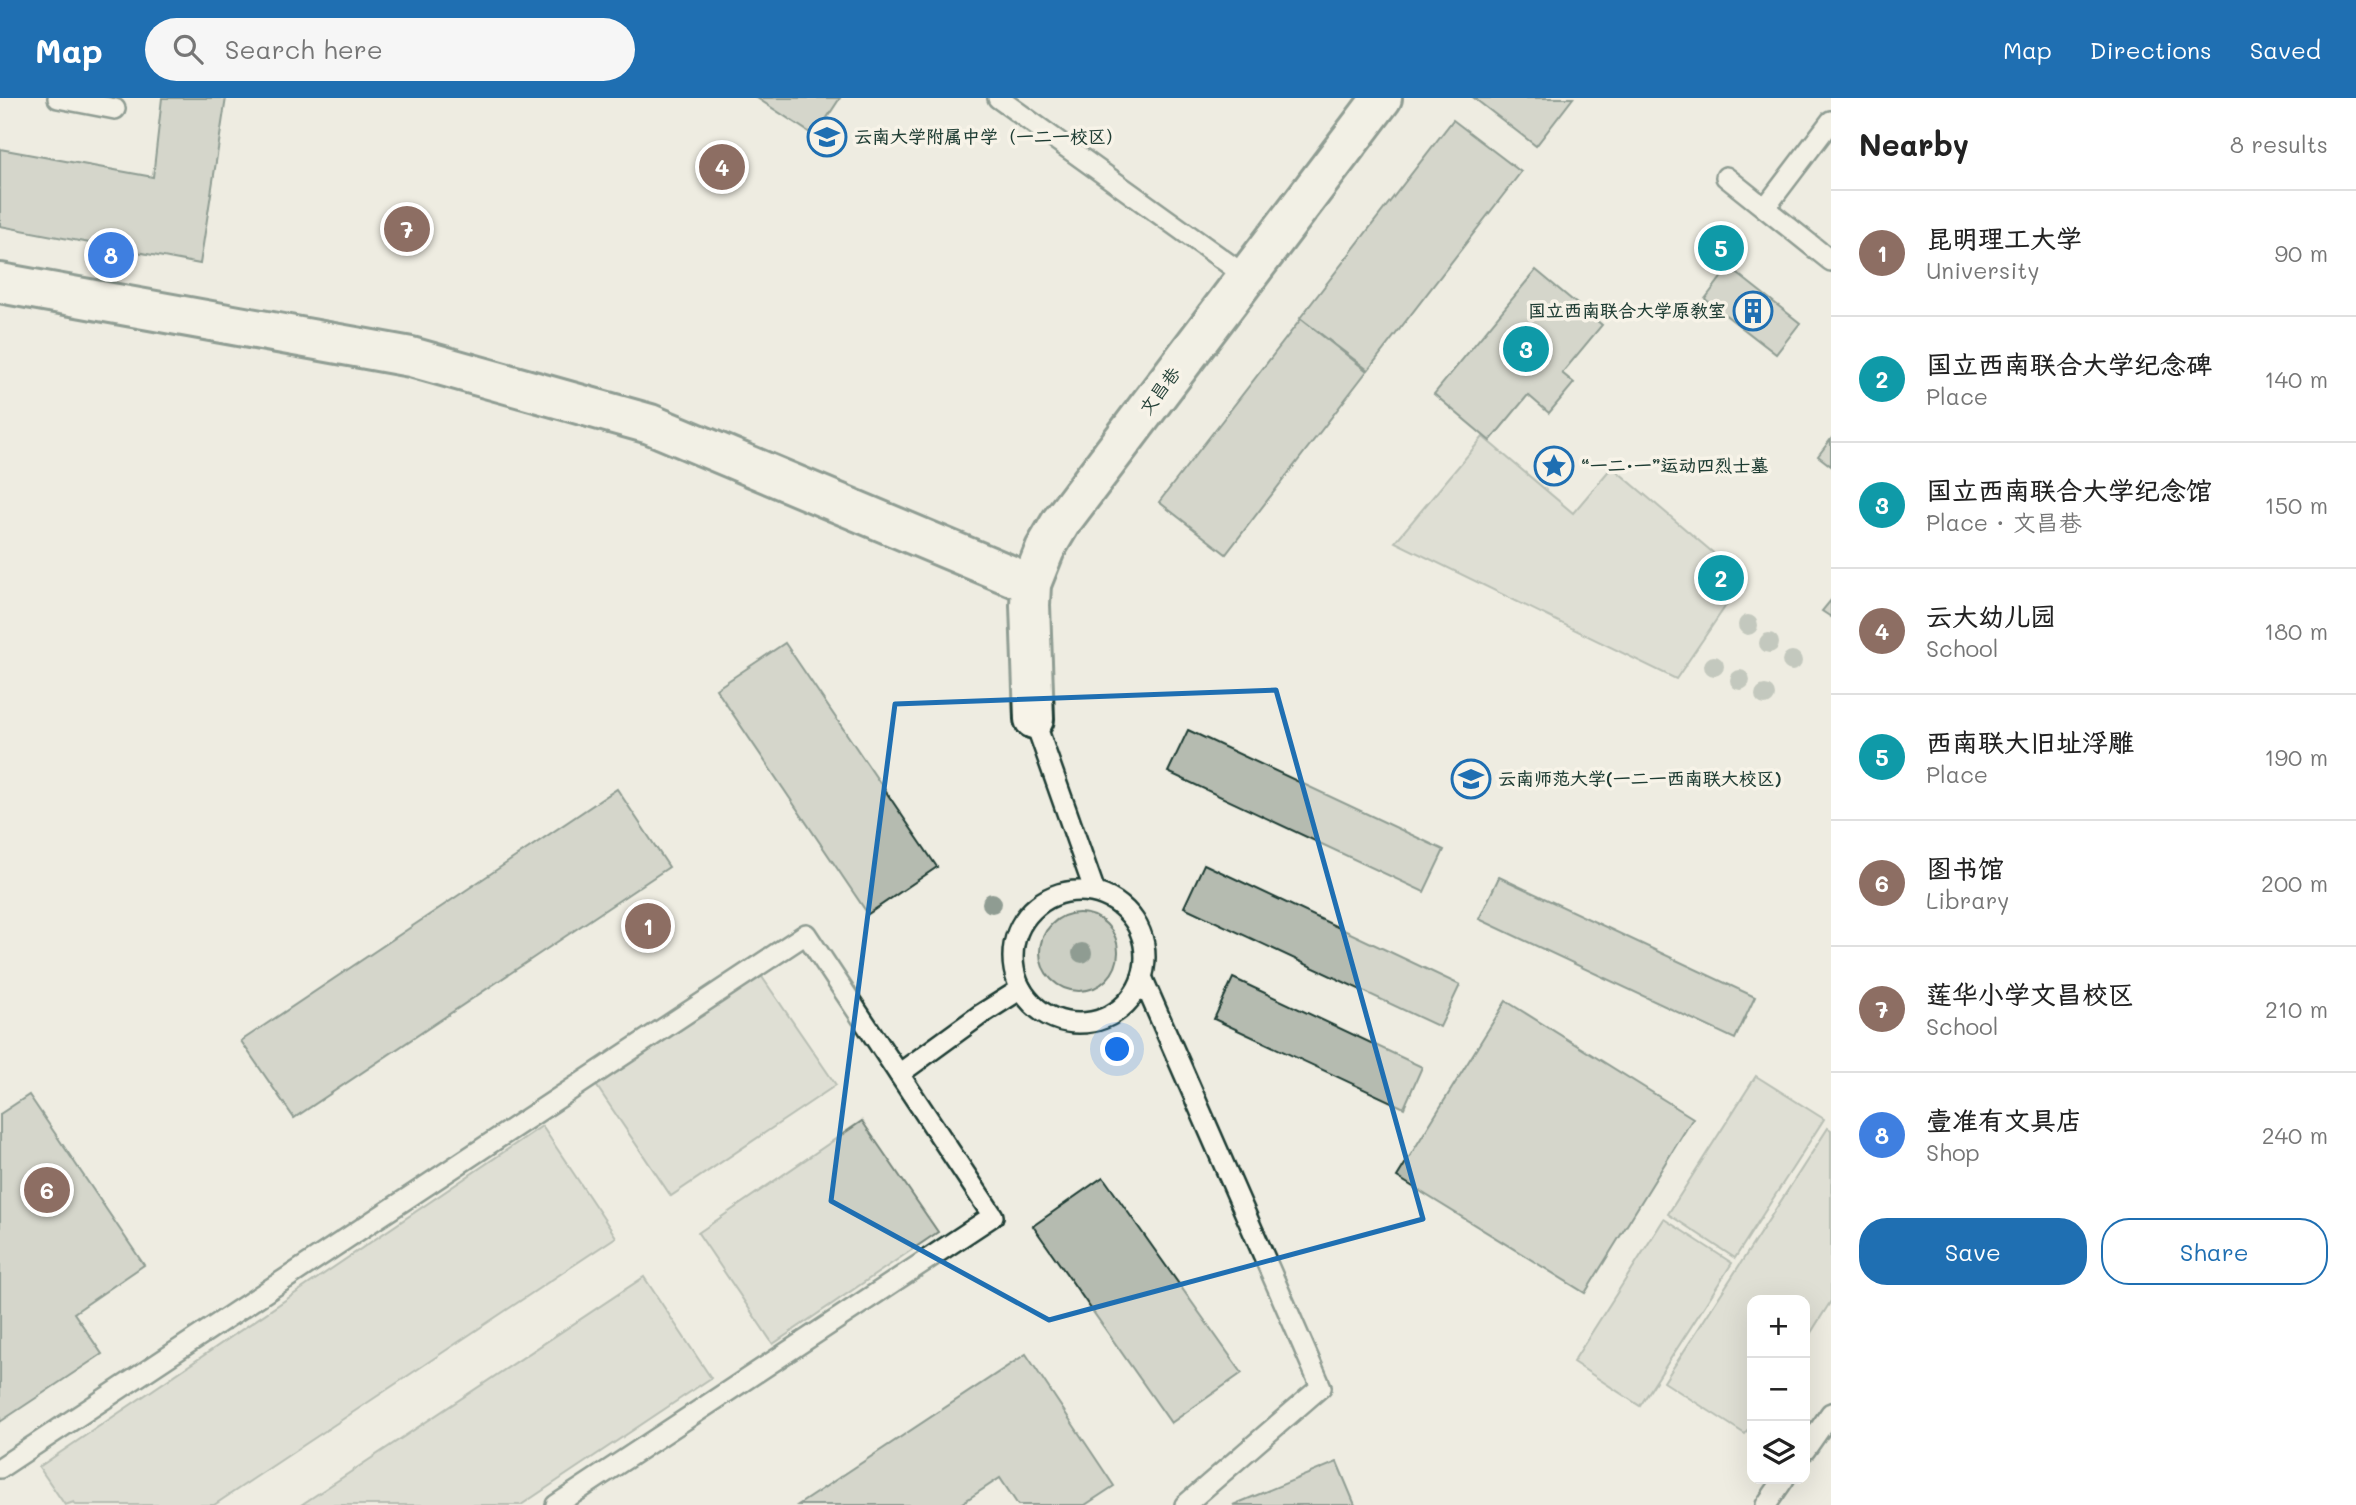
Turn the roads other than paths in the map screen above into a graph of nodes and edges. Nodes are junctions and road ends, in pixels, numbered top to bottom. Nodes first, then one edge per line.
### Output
1 (58, 98) edge
2 (998, 98) edge
3 (1382, 98) edge
4 (115, 109) dead end
5 (1831, 121) edge
6 (1726, 177) dead end
7 (1765, 208) junction
8 (1831, 261) edge
9 (1247, 276) junction
10 (0, 283) edge
11 (1031, 584) junction
12 (1034, 719) joint
13 (1095, 892) junction
14 (1142, 977) junction
15 (1021, 989) junction
16 (899, 1074) junction
17 (1831, 1413) edge
18 (1810, 1443) edge
19 (0, 1468) edge
20 (1781, 1484) edge
21 (556, 1505) edge
22 (1185, 1505) edge
23 (1766, 1505) edge

1 - 4 lane
2 - 9 lane
3 - 9 street, 文昌巷
5 - 7 lane
6 - 7 lane
7 - 8 lane
9 - 11 street, 文昌巷
10 - 11 street
11 - 12 street, 文昌巷
12 - 13 lane
13 - 14 lane
13 - 15 lane
14 - 15 lane
14 - 22 lane
15 - 16 lane
16 - 19 lane
16 - 21 lane
17 - 18 lane
20 - 23 lane

